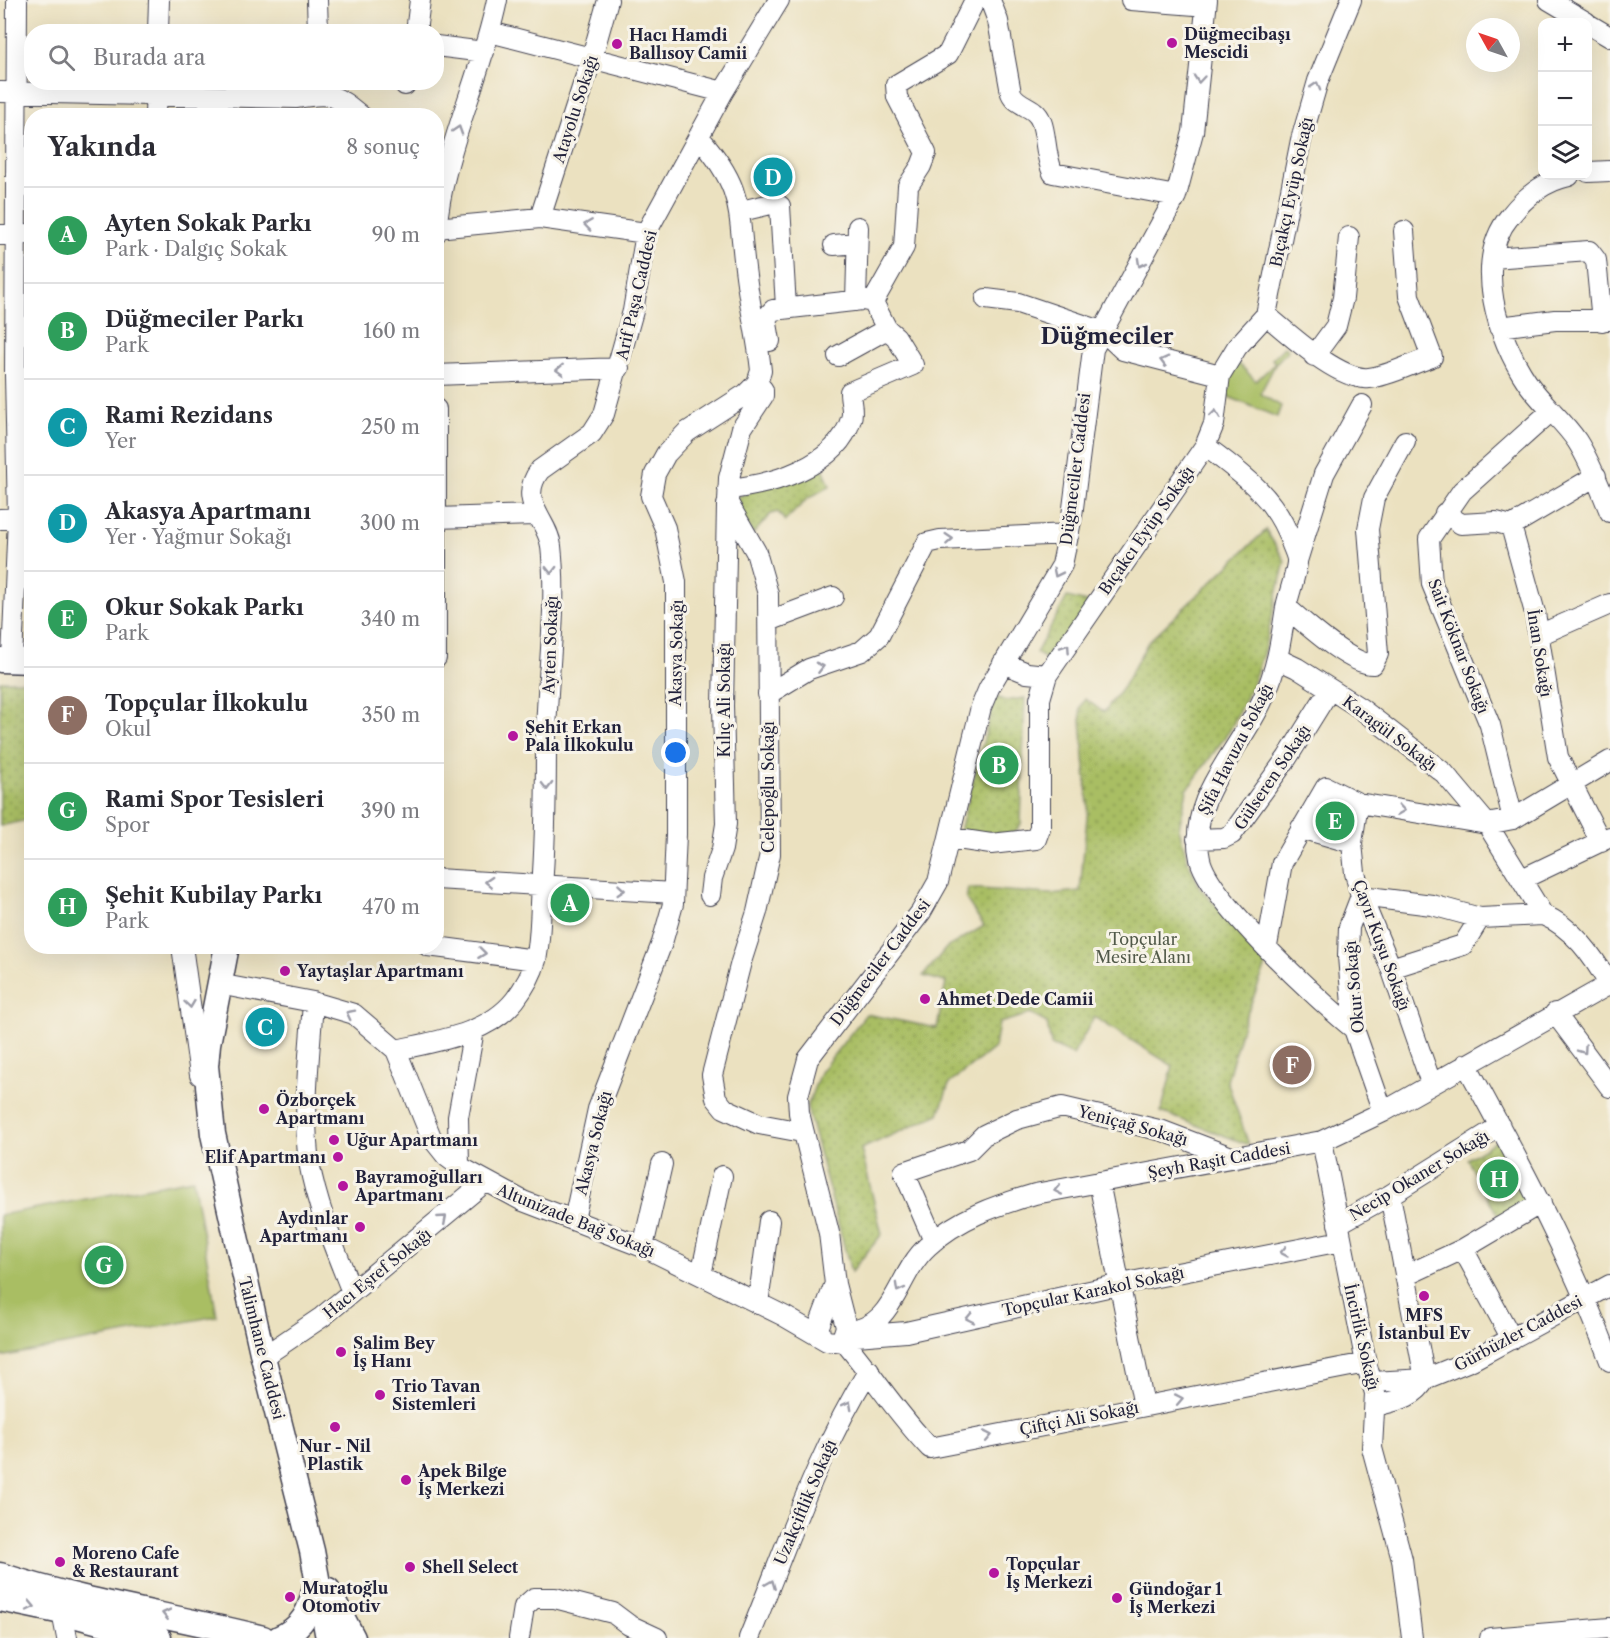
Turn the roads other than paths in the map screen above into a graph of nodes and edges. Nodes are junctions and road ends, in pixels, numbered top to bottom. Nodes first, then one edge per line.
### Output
1 (16, 0) edge
2 (159, 0) edge
3 (317, 0) edge
4 (420, 0) edge
5 (497, 0) edge
6 (608, 0) edge
7 (779, 0) edge
8 (975, 0) edge
9 (990, 0) edge
10 (1131, 0) edge
11 (1351, 0) edge
12 (1549, 0) edge
13 (1206, 2) edge
14 (1579, 18) edge
15 (158, 24) edge
16 (318, 24) edge
17 (418, 24) edge
18 (1592, 26) edge
19 (490, 32) junction
20 (1610, 37) edge
21 (444, 47) edge
22 (484, 52) junction
23 (592, 57) junction
24 (82, 90) edge
25 (155, 90) edge
26 (185, 90) edge
27 (8, 92) edge
28 (723, 92) junction
29 (307, 98) edge
30 (154, 108) edge
31 (352, 108) edge
32 (699, 137) junction
33 (444, 155) edge
34 (1610, 171) edge
35 (1592, 172) edge
36 (1558, 180) edge
37 (1176, 196) junction
38 (741, 211) junction
39 (540, 218) junction
40 (444, 227) edge
41 (1404, 231) dead end
42 (646, 233) junction
43 (16, 234) edge
44 (1349, 237) dead end
45 (834, 245) dead end
46 (1493, 258) junction
47 (986, 299) dead end
48 (8, 302) edge
49 (865, 302) junction
50 (786, 307) junction
51 (1266, 315) junction
52 (1606, 321) edge
53 (1499, 327) junction
54 (887, 329) junction
55 (1104, 332) junction
56 (838, 356) dead end
57 (1314, 356) junction
58 (619, 368) junction
59 (444, 375) edge
60 (1220, 375) junction
61 (16, 376) edge
62 (758, 379) junction
63 (1362, 405) dead end
64 (1550, 412) junction
65 (1405, 441) dead end
66 (1205, 446) junction
67 (1596, 476) junction
68 (728, 496) junction
69 (1610, 512) edge
70 (1445, 513) junction
71 (536, 515) junction
72 (16, 518) edge
73 (444, 518) edge
74 (1511, 526) junction
75 (1069, 534) junction
76 (1298, 561) junction
77 (833, 597) dead end
78 (1610, 604) edge
79 (1286, 608) junction
80 (769, 621) junction
81 (1539, 635) junction
82 (1278, 659) junction
83 (1003, 663) junction
84 (15, 666) edge
85 (1047, 675) junction
86 (1330, 689) junction
87 (768, 694) junction
88 (1610, 761) edge
89 (1572, 782) junction
90 (1358, 803) junction
91 (1513, 819) junction
92 (1487, 824) junction
93 (1301, 828) junction
94 (951, 838) junction
95 (1197, 839) junction
96 (1606, 840) edge
97 (1352, 843) junction
98 (444, 879) edge
99 (1522, 879) junction
100 (542, 885) junction
101 (673, 893) junction
102 (710, 895) dead end
103 (1361, 896) junction
104 (1543, 915) junction
105 (1480, 918) junction
106 (1267, 945) junction
107 (444, 948) edge
108 (183, 954) edge
109 (226, 954) edge
110 (234, 954) edge
111 (536, 960) junction
112 (1391, 968) junction
113 (1610, 984) edge
114 (224, 985) junction
115 (313, 1002) junction
116 (1555, 1013) junction
117 (1354, 1029) junction
118 (474, 1030) junction
119 (396, 1050) junction
120 (1466, 1064) junction
121 (1431, 1083) junction
122 (1610, 1087) edge
123 (1383, 1112) junction
124 (212, 1120) junction
125 (1500, 1126) junction
126 (802, 1132) junction
127 (1322, 1141) junction
128 (1234, 1158) junction
129 (662, 1164) dead end
130 (459, 1166) junction
131 (722, 1176) dead end
132 (485, 1182) junction
133 (1099, 1182) junction
134 (1390, 1195) junction
135 (1541, 1203) junction
136 (574, 1220) junction
137 (769, 1221) dead end
138 (1340, 1232) junction
139 (934, 1241) junction
140 (643, 1247) junction
141 (1463, 1250) junction
142 (701, 1275) junction
143 (1405, 1276) junction
144 (835, 1284) junction
145 (1121, 1284) junction
146 (1610, 1285) edge
147 (352, 1292) junction
148 (1586, 1298) junction
149 (758, 1304) junction
150 (822, 1324) junction
151 (844, 1332) junction
152 (1512, 1338) junction
153 (264, 1357) junction
154 (1610, 1361) edge
155 (1366, 1363) junction
156 (869, 1370) junction
157 (1425, 1379) junction
158 (1373, 1382) junction
159 (1144, 1406) junction
160 (1375, 1406) junction
161 (0, 1575) edge
162 (317, 1575) junction
163 (0, 1599) edge
164 (58, 1602) junction
165 (1610, 1628) edge
166 (67, 1638) edge
167 (159, 1638) edge
168 (263, 1638) edge
169 (279, 1638) edge
170 (328, 1638) edge
171 (353, 1638) edge
172 (519, 1638) edge
173 (657, 1638) edge
174 (749, 1638) edge
175 (1412, 1638) edge
176 (1490, 1638) edge

1 - 27 street
2 - 15 street
3 - 16 street
4 - 17 street
5 - 19 street
6 - 23 street, Atayolu Sokağı
7 - 28 street, Arif Paşa Caddesi
8 - 49 street
9 - 37 street
10 - 13 street
51 -> 11 street, Bıçakçı Eyüp Sokağı
12 - 14 street
13 -> 37 street, Düğmeciler Caddesi
18 - 20 street
19 - 22 street
19 - 23 street
21 - 22 street
33 -> 22 street
23 - 28 street
23 - 39 street, Atayolu Sokağı
24 - 27 street
25 - 30 street
26 - 29 street
27 - 43 street
28 - 32 street, Arif Paşa Caddesi
29 - 31 street
32 - 38 street
32 - 42 street, Arif Paşa Caddesi
34 - 35 street
36 - 46 street
37 -> 55 street, Düğmeciler Caddesi
38 - 50 street
38 - 62 street
39 - 40 street
42 -> 39 street
41 - 57 street
42 - 58 street, Arif Paşa Caddesi
43 - 48 street
44 - 57 street
45 - 49 street
46 - 52 street
46 - 53 street
47 - 55 street
48 - 61 street
49 - 50 street
49 - 54 street
50 - 62 street
51 - 57 street
51 - 60 street
52 - 53 street
53 - 64 street
54 - 56 street
54 - 68 street
60 -> 55 street
55 - 75 street, Düğmeciler Caddesi
58 -> 59 street
58 - 71 street, Arif Paşa Caddesi
66 -> 60 street, Bıçakcı Eyüp Sokağı
61 - 72 street
62 - 68 street, Kılıç Ali Sokağı
62 - 101 street, Akasya Sokağı
63 - 76 street, Şifa Havuzu Sokağı
64 - 67 street
64 - 70 street, Sait Köknar Sokağı
65 - 79 street
66 - 76 street
85 -> 66 street, Bıçakcı Eyüp Sokağı
67 - 69 street
67 - 74 street
68 - 80 street, Celepoğlu Sokağı
68 - 102 street, Kılıç Ali Sokağı
70 - 74 street
70 - 91 street, Sait Köknar Sokağı
71 - 73 street
71 -> 100 street, Ayten Sokağı
72 - 84 street
74 - 81 street, İnan Sokağı
75 -> 83 street, Düğmeciler Caddesi
87 -> 75 street
76 - 79 street, Şifa Havuzu Sokağı
77 - 80 street
78 - 81 street
79 - 82 street, Şifa Havuzu Sokağı
80 - 87 street, Celepoğlu Sokağı
81 - 89 street, İnan Sokağı
82 - 86 street, Karagül Sokağı
82 - 95 street, Şifa Havuzu Sokağı
83 - 85 street
83 - 94 street, Düğmeciler Caddesi
85 - 94 street, Bıçakcı Eyüp Sokağı
86 - 92 street, Karagül Sokağı
86 - 95 street, Gülseren Sokağı
87 - 126 street, Celepoğlu Sokağı
88 - 89 street
89 - 91 street
89 - 96 street, İnan Sokağı
90 -> 92 street
90 - 93 street
90 - 97 street, Çayır Kuşu Sokağı
91 - 92 street
92 - 99 street, Karagül Sokağı
93 - 97 street
93 - 106 street
94 - 126 street, Düğmeciler Caddesi
95 - 106 street, Şifa Havuzu Sokağı
96 - 99 street
97 - 103 street, Çayır Kuşu Sokağı
100 -> 98 street
99 - 104 street, Karagül Sokağı
100 -> 101 street
100 - 111 street, Ayten Sokağı
101 - 136 street, Akasya Sokağı
103 - 105 street
103 - 112 street, Çayır Kuşu Sokağı
103 - 117 street, Okur Sokağı
104 - 105 street
104 - 113 street
105 - 112 street
106 - 117 street, Şifa Havuzu Sokağı
107 -> 111 street
108 -> 124 street
109 - 114 main road, Talimhane Caddesi
110 - 114 main road, Talimhane Caddesi
111 - 118 street, Ayten Sokağı
112 - 121 street, Çayır Kuşu Sokağı
113 - 116 street, Şeyh Raşit Caddesi
114 - 115 street, Altunizade Bağ Sokağı
114 - 124 main road, Talimhane Caddesi
119 -> 115 street, Altunizade Bağ Sokağı
115 - 147 street
116 - 120 street, Şeyh Raşit Caddesi
116 -> 122 street
117 - 123 street, Okur Sokağı
118 - 119 street, Ayten Sokağı
118 - 130 street
119 - 130 street, Altunizade Bağ Sokağı
120 - 121 street, Şeyh Raşit Caddesi
120 - 125 street
121 - 123 street, Şeyh Raşit Caddesi
123 - 127 street, Şeyh Raşit Caddesi
124 - 153 main road, Talimhane Caddesi
125 - 134 street, Necip Okaner Sokağı
125 - 135 street
126 - 144 street, Düğmeciler Caddesi
127 - 128 street, Şeyh Raşit Caddesi
127 - 138 street, İncirlik Sokağı
128 - 133 street, Şeyh Raşit Caddesi
128 - 139 street, Yeniçağ Sokağı
129 - 140 street
130 - 132 street, Altunizade Bağ Sokağı
131 - 142 street
132 - 136 street, Altunizade Bağ Sokağı
147 -> 132 street, Hacı Eşref Sokağı
133 -> 139 street, Şeyh Raşit Caddesi
133 - 145 street
134 - 138 street, Necip Okaner Sokağı
134 - 143 street
135 - 141 street
135 - 148 street
136 - 140 street, Altunizade Bağ Sokağı
137 - 149 street
138 -> 145 street, Topçular Karakol Sokağı
138 - 155 street, İncirlik Sokağı
139 -> 151 street, Şeyh Raşit Caddesi
140 - 142 street, Altunizade Bağ Sokağı
141 - 143 street
141 - 152 street
142 - 149 street, Altunizade Bağ Sokağı
143 - 157 street
144 - 150 street
144 - 151 street, Düğmeciler Caddesi
145 -> 151 street, Topçular Karakol Sokağı
145 - 159 street
146 - 148 street, Gürbüzler Caddesi
147 - 153 street, Hacı Eşref Sokağı
148 - 152 street, Gürbüzler Caddesi
148 - 154 street
149 - 150 street, Altunizade Bağ Sokağı
150 - 151 street, Topçular Karakol Sokağı
151 - 156 street, Çiftçi Ali Sokağı
152 - 157 street, Gürbüzler Caddesi
153 - 162 main road, Talimhane Caddesi
155 - 158 street, İncirlik Sokağı
159 -> 155 street, Çiftçi Ali Sokağı
156 -> 159 street, Çiftçi Ali Sokağı
174 -> 156 street, Uzakçiftlik Sokağı
157 - 158 street
157 - 160 street
158 - 160 street, İncirlik Sokağı
160 - 175 street, İncirlik Sokağı
161 - 164 main road
162 - 169 main road
162 - 170 main road, Talimhane Caddesi
162 - 171 main road, Talimhane Caddesi
163 -> 164 main road
164 - 166 street
164 - 167 main road
168 -> 164 main road
165 - 176 street
172 - 173 street

